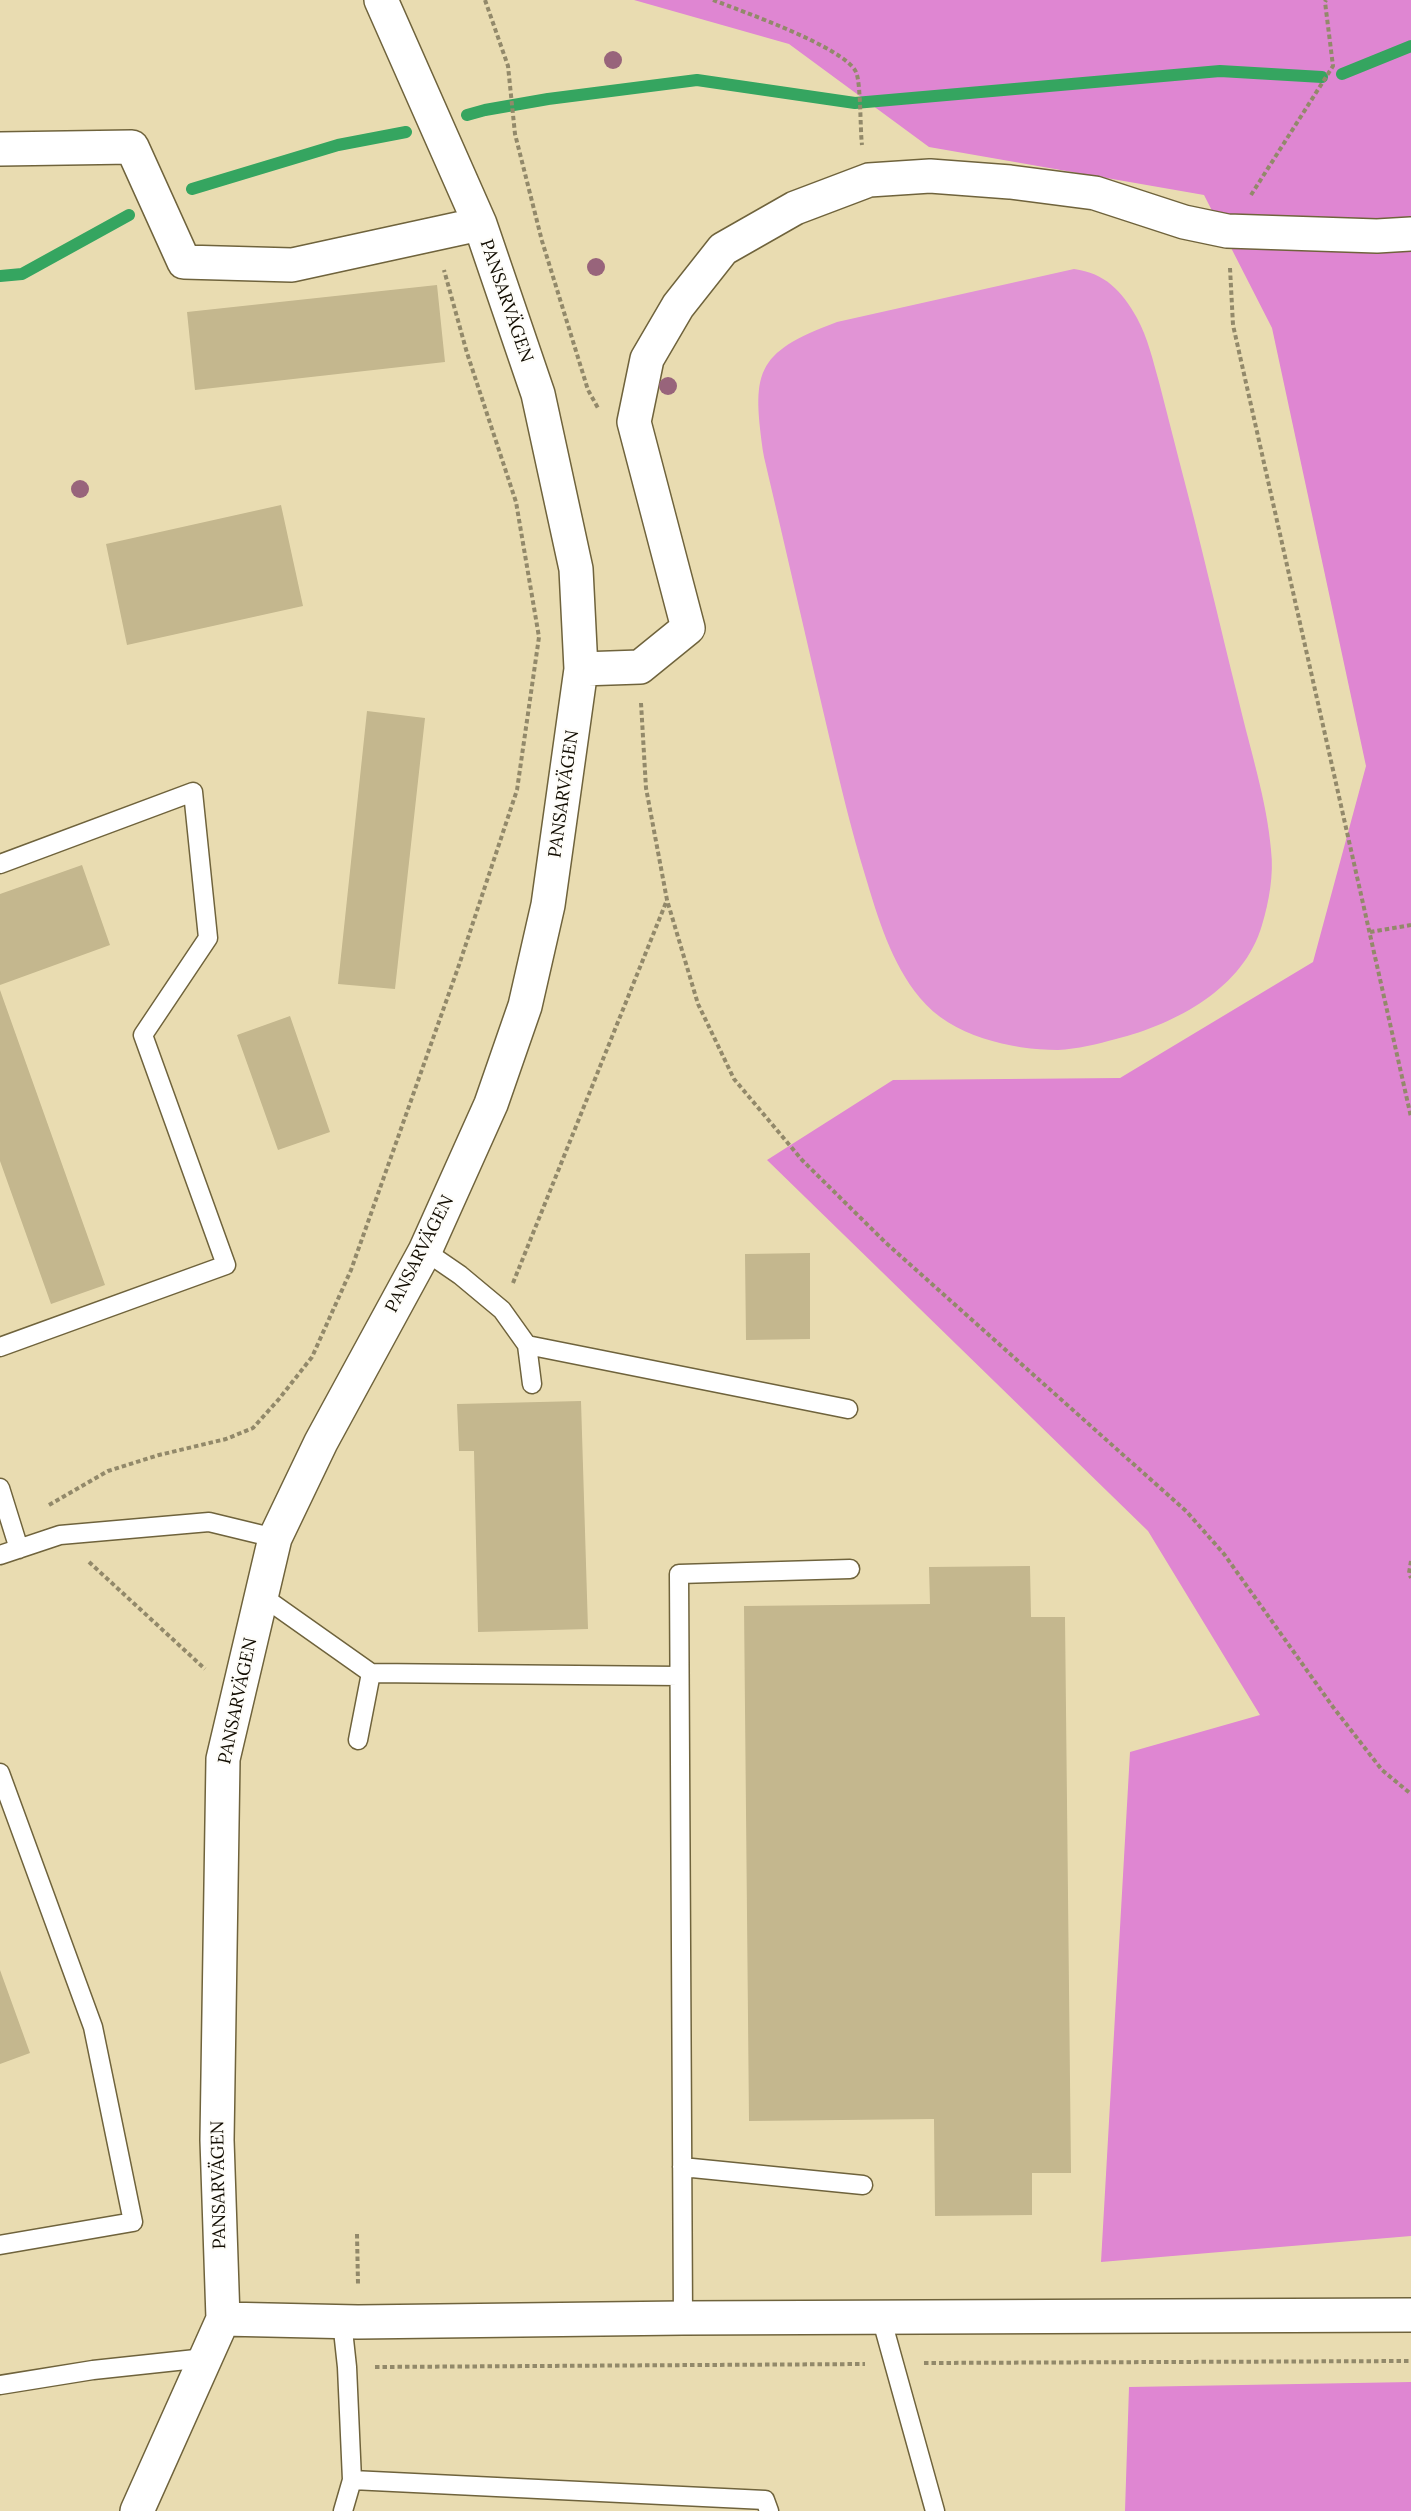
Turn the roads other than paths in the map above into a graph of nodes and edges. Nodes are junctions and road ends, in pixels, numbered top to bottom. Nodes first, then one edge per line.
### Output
1 (381, 0) edge
2 (0, 149) edge
3 (480, 224) junction
4 (1411, 234) edge
5 (581, 669) junction
6 (0, 864) edge
7 (425, 1251) junction
8 (527, 1345) junction
9 (0, 1347) edge
10 (532, 1384) dead end
11 (848, 1409) dead end
12 (0, 1488) edge
13 (275, 1538) junction
14 (19, 1549) junction
15 (0, 1555) edge
16 (850, 1569) dead end
17 (262, 1596) junction
18 (371, 1673) junction
19 (679, 1676) junction
20 (358, 1740) dead end
21 (0, 1773) edge
22 (682, 2167) junction
23 (863, 2185) dead end
24 (0, 2245) edge
25 (1411, 2315) edge
26 (881, 2317) junction
27 (683, 2318) junction
28 (223, 2319) junction
29 (350, 2321) junction
30 (205, 2358) junction
31 (0, 2385) edge
32 (352, 2480) junction
33 (137, 2511) edge
34 (343, 2511) edge
35 (769, 2511) edge
36 (935, 2511) edge

1 - 3 street, PANSARVÄGEN
2 - 3 street
3 - 5 street, PANSARVÄGEN
4 - 5 street
5 - 7 street, PANSARVÄGEN
6 - 9 lane
7 - 8 lane
7 - 13 street, PANSARVÄGEN
8 - 10 lane
8 - 11 lane
12 - 14 lane
13 - 14 lane
13 - 17 street, PANSARVÄGEN
14 - 15 lane
16 - 19 lane
17 - 18 lane
17 - 28 street, PANSARVÄGEN
18 - 19 lane
18 - 20 lane
19 - 22 lane
21 - 24 lane
22 - 23 lane
22 - 27 lane
25 - 26 street
26 - 27 street
26 - 36 lane
27 - 29 street
28 - 29 street
28 - 30 street, PANSARVÄGEN
29 - 32 lane
30 - 31 lane
30 - 33 street, PANSARVÄGEN
32 - 34 lane
32 - 35 lane

